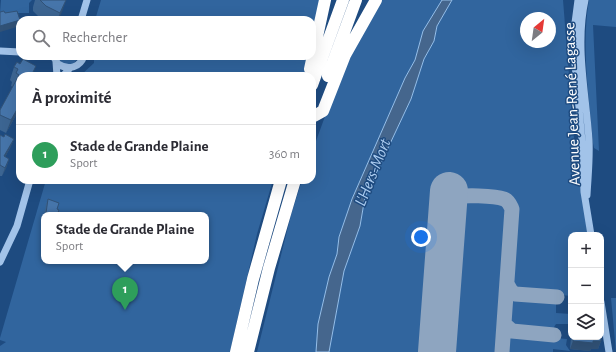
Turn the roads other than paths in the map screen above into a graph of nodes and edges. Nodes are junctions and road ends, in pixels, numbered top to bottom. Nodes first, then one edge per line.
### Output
1 (87, 0) edge
2 (325, 0) edge
3 (343, 0) edge
4 (356, 0) edge
5 (376, 0) edge
6 (578, 0) edge
7 (585, 0) edge
8 (82, 16) edge
9 (316, 40) edge
10 (0, 46) edge
11 (16, 47) edge
12 (0, 51) edge
13 (16, 52) edge
14 (53, 60) edge
15 (55, 60) edge
16 (82, 60) edge
17 (312, 60) edge
18 (70, 68) junction
19 (56, 72) edge
20 (67, 72) edge
21 (309, 72) edge
22 (316, 73) edge
23 (316, 112) edge
24 (316, 117) edge
25 (586, 170) junction
26 (29, 184) edge
27 (280, 184) edge
28 (294, 184) edge
29 (590, 232) edge
30 (0, 262) edge
31 (601, 304) edge
32 (236, 352) edge
33 (248, 352) edge
34 (608, 352) edge

1 - 8 street
2 - 9 highway
3 - 22 highway
4 - 23 highway
5 - 24 highway
6 - 25 street, Avenue Jean-René Lagasse
7 - 25 street, Avenue Jean-René Lagasse
10 - 11 street
12 - 13 street
14 - 19 street
15 - 18 street
16 - 18 street
17 - 21 highway
18 - 20 street
25 - 29 street, Avenue Jean-René Lagasse
26 - 30 street
27 - 32 highway
28 - 33 highway
31 - 34 street

